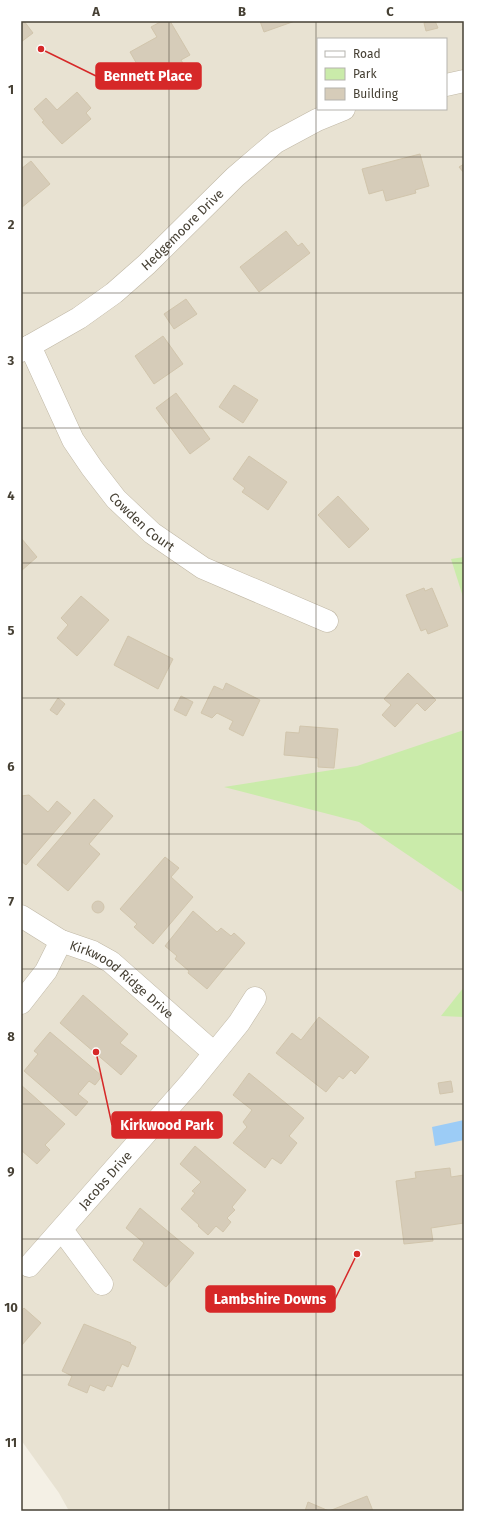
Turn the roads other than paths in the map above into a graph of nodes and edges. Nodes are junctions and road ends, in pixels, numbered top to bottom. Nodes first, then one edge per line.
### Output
1 (464, 80) edge
2 (447, 85) edge
3 (342, 110) edge
4 (26, 348) edge
5 (326, 621) dead end
6 (21, 916) edge
7 (61, 940) junction
8 (255, 998) dead end
9 (21, 1003) edge
10 (214, 1053) junction
11 (62, 1230) junction
12 (29, 1266) dead end
13 (102, 1284) dead end

1 - 2 street
3 - 4 street, Hedgemoore Drive
4 - 5 street, Cowden Court
6 - 7 street, Kirkwood Ridge Drive
7 - 9 street
7 - 10 street, Kirkwood Ridge Drive
8 - 10 street, Jacobs Drive
10 - 11 street, Jacobs Drive
11 - 12 street, Jacobs Drive
11 - 13 street

